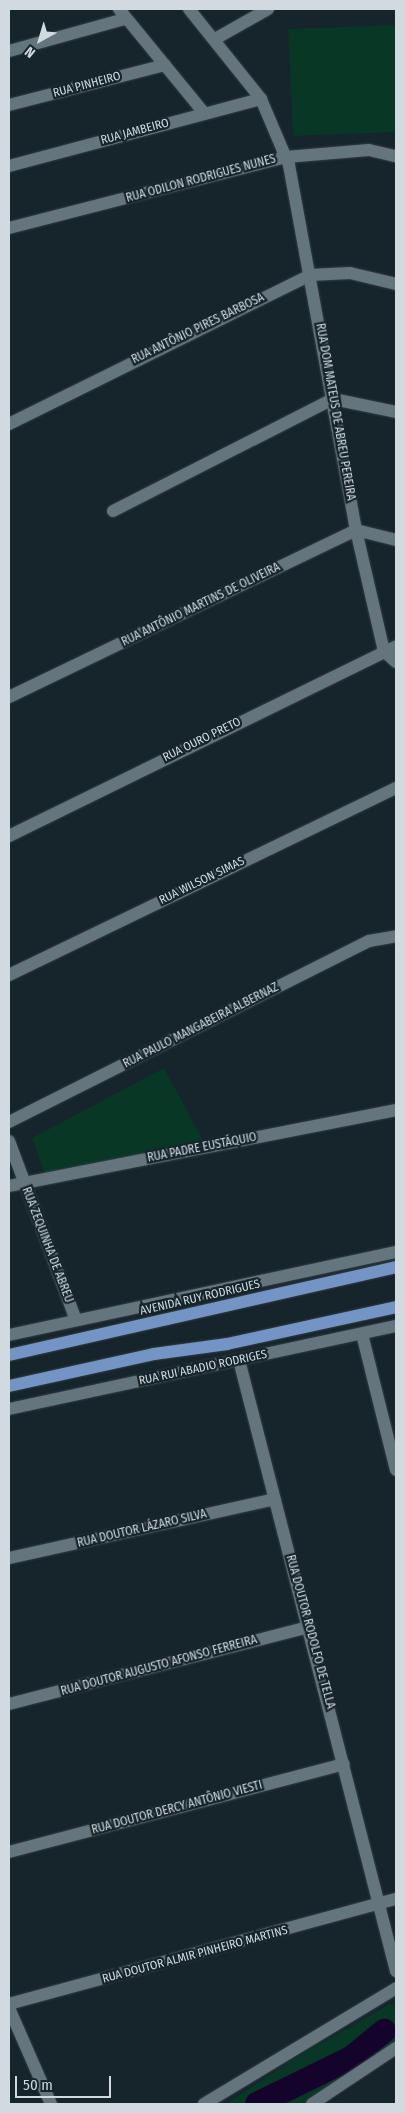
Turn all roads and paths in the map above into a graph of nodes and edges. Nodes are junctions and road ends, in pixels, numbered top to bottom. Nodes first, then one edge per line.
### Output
1 (189, 9) edge
2 (268, 9) edge
3 (122, 14) edge
4 (214, 39) junction
5 (9, 51) edge
6 (165, 65) junction
7 (261, 99) junction
8 (9, 105) edge
9 (204, 113) junction
10 (396, 156) edge
11 (286, 157) junction
12 (9, 166) edge
13 (9, 228) edge
14 (310, 274) junction
15 (396, 284) edge
16 (333, 399) junction
17 (396, 412) edge
18 (9, 424) edge
19 (113, 511) dead end
20 (356, 530) junction
21 (396, 540) edge
22 (396, 646) edge
23 (384, 652) junction
24 (396, 662) edge
25 (9, 697) edge
26 (396, 788) edge
27 (9, 836) edge
28 (396, 936) edge
29 (9, 975) edge
30 (396, 1110) edge
31 (9, 1122) edge
32 (9, 1141) edge
33 (24, 1183) junction
34 (9, 1186) edge
35 (396, 1252) edge
36 (396, 1267) edge
37 (396, 1307) edge
38 (76, 1320) junction
39 (396, 1326) edge
40 (362, 1334) junction
41 (9, 1335) edge
42 (9, 1354) edge
43 (239, 1360) junction
44 (9, 1386) edge
45 (9, 1409) edge
46 (396, 1470) edge
47 (275, 1499) junction
48 (9, 1558) edge
49 (309, 1627) junction
50 (9, 1704) edge
51 (344, 1764) junction
52 (9, 1852) edge
53 (396, 1899) edge
54 (381, 1904) junction
55 (396, 1971) edge
56 (396, 1988) edge
57 (9, 2004) edge
58 (9, 2008) edge
59 (396, 2048) edge
60 (51, 2104) edge
61 (204, 2104) edge
62 (312, 2104) edge

1 - 4 street, RUA DOM MATEUS DE ABREU PEREIRA
2 - 4 street
3 - 5 street
3 - 6 street
4 - 7 street, RUA DOM MATEUS DE ABREU PEREIRA
6 - 8 street, RUA PINHEIRO
6 - 9 street
7 - 9 street, RUA JAMBEIRO
7 - 11 street, RUA DOM MATEUS DE ABREU PEREIRA
9 - 12 street, RUA JAMBEIRO
10 - 11 street, RUA ODILON RODRIGUES NUNES
11 - 13 street, RUA ODILON RODRIGUES NUNES
11 - 14 street, RUA DOM MATEUS DE ABREU PEREIRA
14 - 15 street, RUA ANTÔNIO PIRES BARBOSA
14 - 16 street, RUA DOM MATEUS DE ABREU PEREIRA
14 - 18 street, RUA ANTÔNIO PIRES BARBOSA
16 - 17 street
16 - 19 street
16 - 20 street, RUA DOM MATEUS DE ABREU PEREIRA
20 - 21 street
20 - 23 street, RUA DOM MATEUS DE ABREU PEREIRA
20 - 25 street, RUA ANTÔNIO MARTINS DE OLIVEIRA
22 - 23 street, RUA OURO PRETO
23 - 24 street
23 - 27 street, RUA OURO PRETO
26 - 29 street, RUA WILSON SIMAS
28 - 31 street, RUA PAULO MANGABEIRA ALBERNAZ
30 - 33 street, RUA PADRE EUSTÁQUIO
32 - 33 street, RUA ZEQUINHA DE ABREU
33 - 34 street, RUA PADRE EUSTÁQUIO
33 - 38 street, RUA ZEQUINHA DE ABREU
35 - 38 street
36 - 42 main road, AVENIDA RUY RODRIGUES
37 - 44 main road
38 - 41 street
39 - 40 street, RUA RUI ABADIO RODRIGES
40 - 43 street, RUA RUI ABADIO RODRIGES
40 - 46 street
43 - 45 street, RUA RUI ABADIO RODRIGES
43 - 47 street, RUA DOUTOR RODOLFO DE TELLA
47 - 48 street, RUA DOUTOR LÁZARO SILVA
47 - 49 street, RUA DOUTOR RODOLFO DE TELLA
49 - 50 street, RUA DOUTOR AUGUSTO AFONSO FERREIRA
49 - 51 street, RUA DOUTOR RODOLFO DE TELLA
51 - 52 street, RUA DOUTOR DERCY ANTÔNIO VIESTI
51 - 54 street, RUA DOUTOR RODOLFO DE TELLA
53 - 54 street, RUA DOUTOR ALMIR PINHEIRO MARTINS
54 - 55 street, RUA DOUTOR RODOLFO DE TELLA
54 - 57 street, RUA DOUTOR ALMIR PINHEIRO MARTINS
56 - 61 street
58 - 60 street
59 - 62 street

